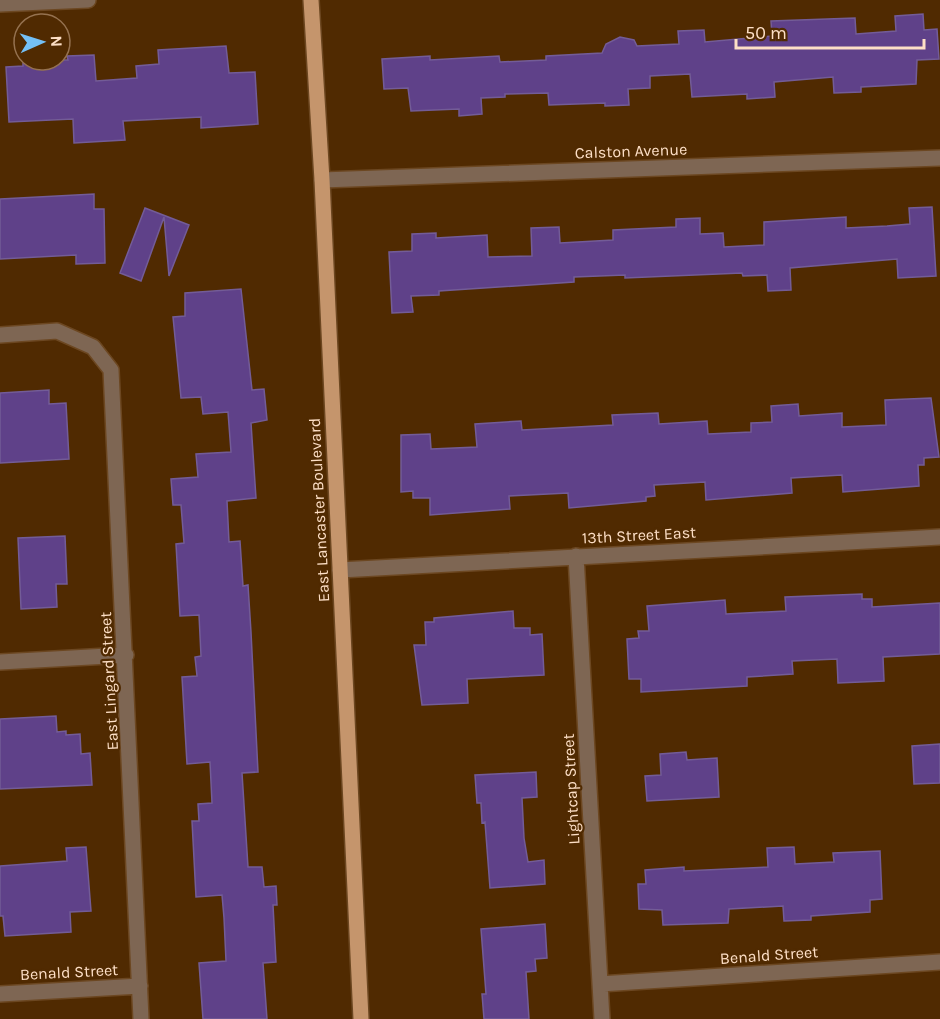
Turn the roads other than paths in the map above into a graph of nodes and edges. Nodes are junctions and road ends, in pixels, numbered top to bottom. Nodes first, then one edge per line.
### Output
1 (88, 0) edge
2 (311, 0) edge
3 (0, 4) edge
4 (940, 158) edge
5 (322, 180) junction
6 (0, 335) edge
7 (940, 537) edge
8 (576, 556) junction
9 (339, 570) junction
10 (126, 655) junction
11 (0, 662) edge
12 (940, 962) edge
13 (600, 984) junction
14 (140, 986) junction
15 (0, 994) edge
16 (141, 1019) edge
17 (362, 1019) edge
18 (602, 1019) edge

1 - 3 street
2 - 5 main road, East Lancaster Boulevard
4 - 5 street, Calston Avenue
5 - 9 main road, East Lancaster Boulevard
6 - 10 street, East Lingard Street
7 - 8 street, 13th Street East
8 - 9 street, 13th Street East
8 - 13 street, Lightcap Street
9 - 17 main road, East Lancaster Boulevard
10 - 11 street
10 - 14 street, East Lingard Street
12 - 13 street, Benald Street
13 - 18 street, Lightcap Street
14 - 15 street, Benald Street
14 - 16 street, East Lingard Street

